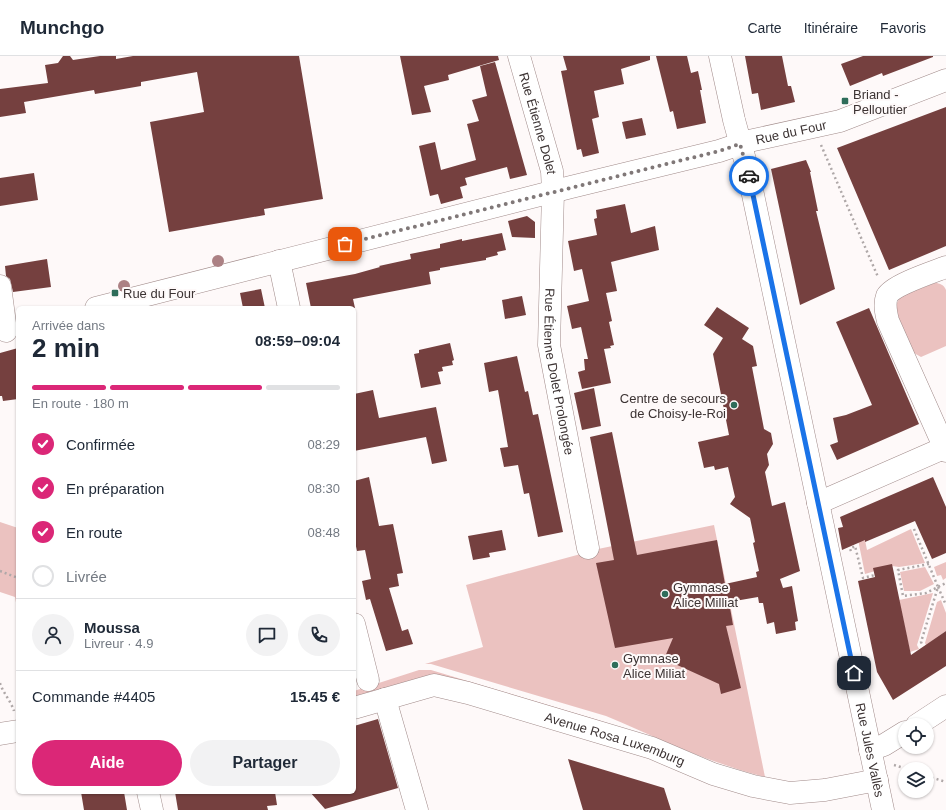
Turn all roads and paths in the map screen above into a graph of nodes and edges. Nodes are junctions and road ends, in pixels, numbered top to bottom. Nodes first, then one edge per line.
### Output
1 (519, 56) edge
2 (720, 56) edge
3 (946, 80) edge
4 (814, 127) junction
5 (740, 144) junction
6 (553, 192) junction
7 (279, 261) junction
8 (946, 267) edge
9 (0, 286) edge
10 (887, 297) junction
11 (104, 306) edge
12 (289, 306) edge
13 (8, 330) edge
14 (945, 448) edge
15 (818, 503) junction
16 (914, 529) dead end
17 (588, 548) dead end
18 (852, 555) dead end
19 (929, 564) junction
20 (898, 570) junction
21 (893, 571) dead end
22 (0, 572) edge
23 (875, 575) dead end
24 (16, 577) edge
25 (859, 578) dead end
26 (863, 578) junction
27 (946, 583) edge
28 (938, 587) junction
29 (946, 606) edge
30 (356, 632) edge
31 (923, 646) dead end
32 (368, 680) dead end
33 (0, 683) edge
34 (385, 698) junction
35 (946, 706) edge
36 (356, 707) edge
37 (928, 718) edge
38 (16, 722) edge
39 (0, 734) edge
40 (898, 736) edge
41 (870, 750) junction
42 (898, 770) edge
43 (882, 772) junction
44 (934, 778) edge
45 (946, 782) edge
46 (148, 794) edge
47 (152, 810) edge
48 (417, 810) edge
49 (883, 810) edge

1 - 6 street, Rue Étienne Dolet
2 - 5 street, Rue Jules Vallès
3 - 4 street, Rue du Four
4 - 5 street, Rue du Four
4 - 10 path
5 - 6 street, Rue du Four
5 - 15 street, Rue Jules Vallès
6 - 7 street, Rue du Four
6 - 17 street, Rue Étienne Dolet Prolongée
7 - 11 street, Rue du Four
7 - 12 street
8 - 10 street
9 - 13 street
10 - 14 street
14 - 15 street
15 - 41 street, Rue Jules Vallès
16 - 19 path
18 - 26 path
19 - 20 path
19 - 28 path
20 - 21 path
20 - 28 path
22 - 24 path
23 - 26 path
25 - 26 path
27 - 28 path
28 - 29 path
28 - 31 path
30 - 32 street
33 - 38 path
34 - 36 street, Avenue Rosa Luxemburg
34 - 43 street, Avenue Rosa Luxemburg
34 - 48 street
35 - 37 street
38 - 39 street
40 - 41 street
41 - 43 street, Rue Jules Vallès
42 - 43 path
43 - 49 street, Rue Jules Vallès
44 - 45 path
46 - 47 street

